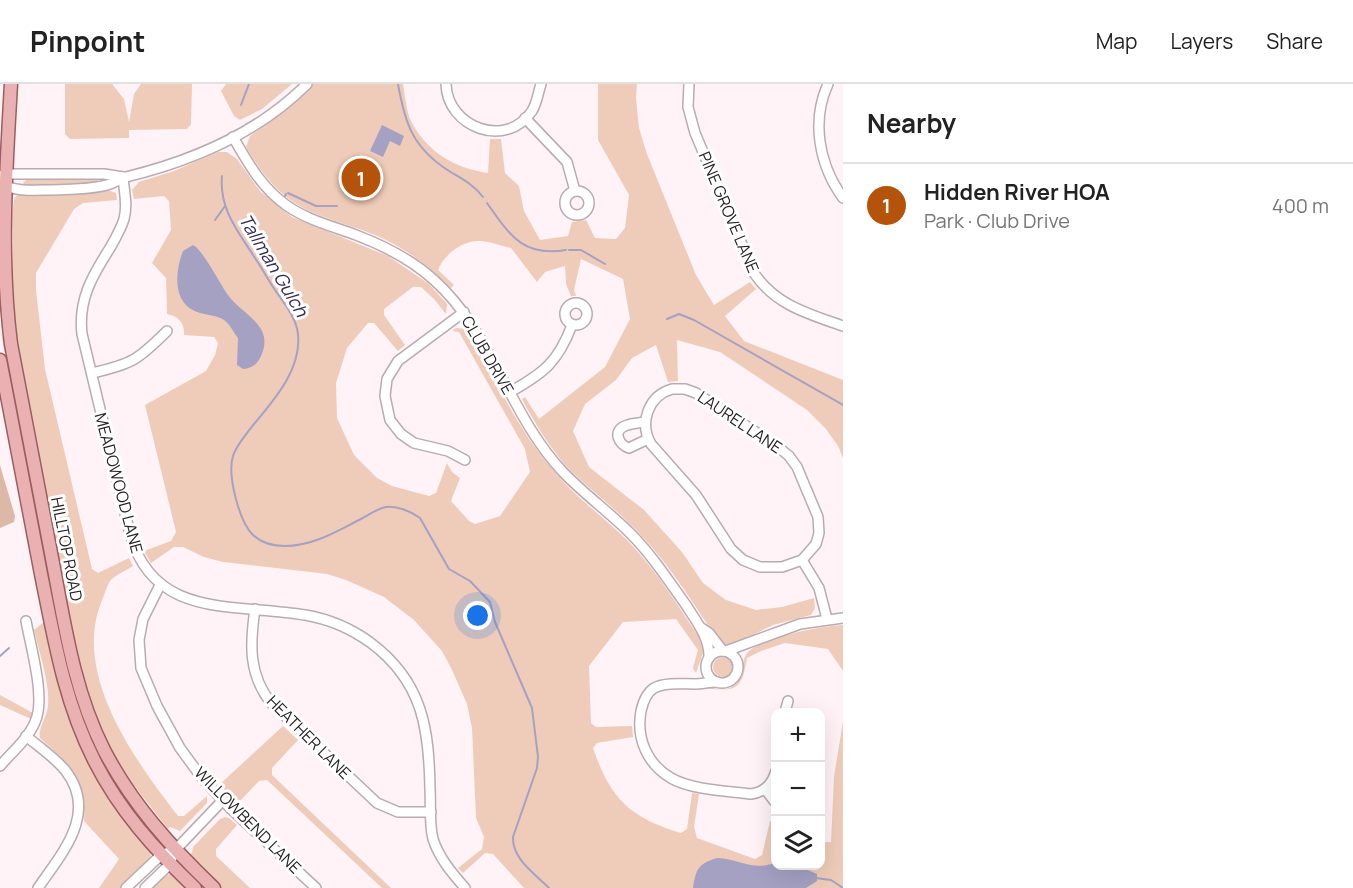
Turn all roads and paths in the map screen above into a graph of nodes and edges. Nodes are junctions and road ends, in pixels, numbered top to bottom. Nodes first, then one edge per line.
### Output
1 (10, 84) edge
2 (307, 84) edge
3 (446, 84) edge
4 (540, 84) edge
5 (689, 84) edge
6 (828, 84) edge
7 (525, 118) junction
8 (233, 137) junction
9 (123, 177) junction
10 (3, 180) edge
11 (575, 191) dead end
12 (843, 198) edge
13 (464, 312) junction
14 (572, 325) dead end
15 (843, 326) edge
16 (167, 331) dead end
17 (0, 360) edge
18 (92, 373) junction
19 (510, 392) junction
20 (645, 422) junction
21 (648, 439) junction
22 (465, 460) dead end
23 (802, 560) junction
24 (160, 585) junction
25 (255, 609) junction
26 (843, 618) edge
27 (827, 620) junction
28 (26, 621) dead end
29 (700, 627) junction
30 (749, 643) junction
31 (724, 651) junction
32 (707, 662) junction
33 (738, 664) junction
34 (651, 676) dead end
35 (717, 682) junction
36 (690, 683) junction
37 (655, 687) junction
38 (788, 701) dead end
39 (786, 708) edge
40 (26, 736) junction
41 (0, 766) edge
42 (771, 782) edge
43 (765, 789) junction
44 (771, 797) edge
45 (223, 800) junction
46 (431, 812) junction
47 (175, 850) junction
48 (165, 859) junction
49 (38, 888) edge
50 (126, 888) edge
51 (145, 888) edge
52 (195, 888) edge
53 (214, 888) edge
54 (316, 888) edge
55 (465, 888) edge

1 - 10 main road, HILLTOP ROAD
2 - 8 street
3 - 7 street
4 - 7 street
5 - 15 street, PINE GROVE LANE
6 - 12 street
7 - 11 street
8 - 9 street
8 - 13 street, CLUB DRIVE
9 - 10 street
9 - 10 street
9 - 18 street, MEADOWOOD LANE
10 - 47 main road, HILLTOP ROAD
13 - 19 street, CLUB DRIVE
13 - 22 street
14 - 19 street
16 - 18 street
17 - 48 main road, HILLTOP ROAD
18 - 24 street, MEADOWOOD LANE
19 - 29 street, CLUB DRIVE
20 - 21 street
20 - 21 street
20 - 23 street, LAUREL LANE
21 - 23 street
23 - 27 street
24 - 25 street, MEADOWOOD LANE
24 - 45 street, WILLOWBEND LANE
25 - 46 street, HEATHER LANE
25 - 46 street, MEADOWOOD LANE
26 - 27 street
27 - 30 street
28 - 40 street
29 - 31 street, CLUB DRIVE
29 - 32 street, CLUB DRIVE
30 - 31 street
30 - 33 street
31 - 32 street
31 - 33 street
32 - 35 street
32 - 36 street
33 - 35 street
34 - 37 street
35 - 36 street
36 - 37 street
37 - 43 street
38 - 39 street
40 - 41 street
40 - 49 street
42 - 43 street
43 - 44 street
45 - 47 street
45 - 54 street, WILLOWBEND LANE
46 - 55 street, MEADOWOOD LANE
47 - 48 street
47 - 53 main road, HILLTOP ROAD
48 - 50 street
48 - 51 street
48 - 52 main road, HILLTOP ROAD

